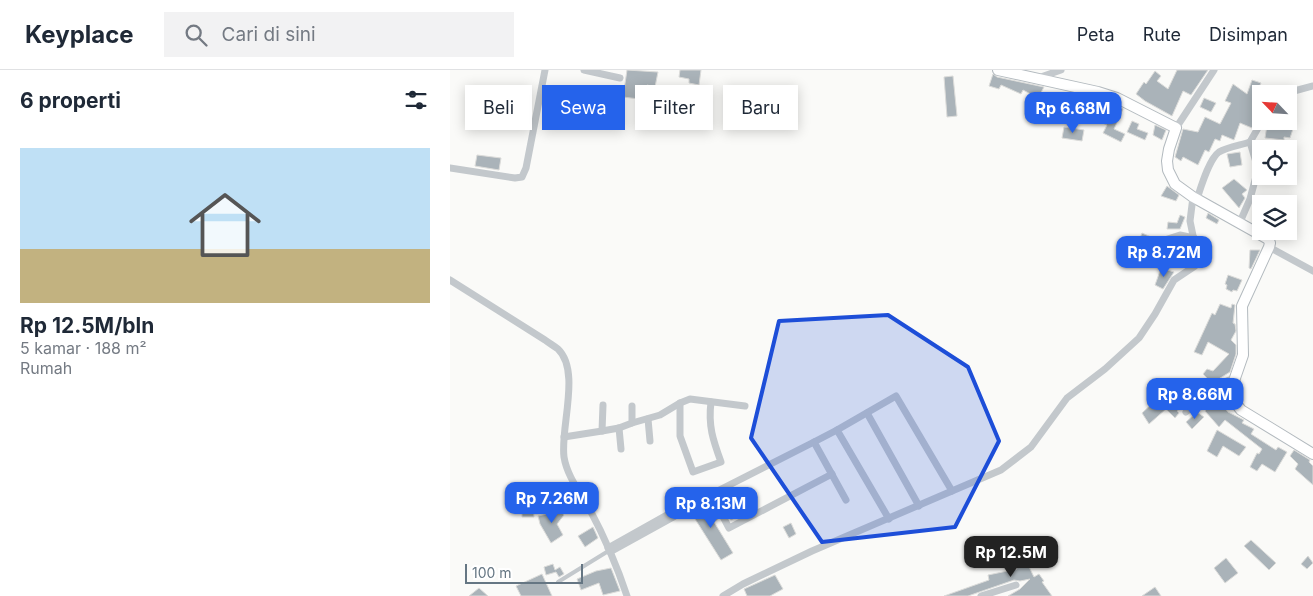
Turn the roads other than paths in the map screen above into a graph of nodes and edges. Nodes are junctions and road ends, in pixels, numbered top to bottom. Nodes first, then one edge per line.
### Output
1 (545, 70) edge
2 (584, 70) edge
3 (998, 70) edge
4 (1061, 70) edge
5 (1214, 70) edge
6 (620, 78) dead end
7 (1035, 79) junction
8 (1313, 86) edge
9 (1298, 90) edge
10 (1176, 128) junction
11 (1257, 130) edge
12 (1250, 142) junction
13 (450, 168) edge
14 (1195, 198) junction
15 (1240, 222) junction
16 (1194, 238) junction
17 (1146, 246) dead end
18 (1269, 247) junction
19 (1313, 271) edge
20 (450, 280) edge
21 (1234, 378) junction
22 (680, 402) junction
23 (711, 402) junction
24 (603, 405) dead end
25 (632, 406) dead end
26 (745, 406) dead end
27 (1186, 412) dead end
28 (867, 413) junction
29 (648, 419) junction
30 (632, 423) junction
31 (619, 428) junction
32 (837, 430) junction
33 (602, 431) junction
34 (564, 437) junction
35 (650, 441) dead end
36 (814, 442) junction
37 (621, 449) dead end
38 (1313, 454) edge
39 (832, 474) junction
40 (952, 491) junction
41 (711, 494) junction
42 (846, 500) dead end
43 (919, 506) junction
44 (889, 518) junction
45 (609, 550) junction
46 (558, 582) dead end
47 (1016, 585) dead end
48 (1002, 593) edge
49 (627, 596) edge
50 (723, 596) edge
51 (981, 596) edge

1 - 13 street
2 - 6 street
3 - 7 street
4 - 7 street
5 - 10 street
7 - 10 street
8 - 9 street
10 - 14 street
11 - 12 street
12 - 14 street
12 - 15 street
14 - 15 street
14 - 16 street
15 - 18 street
16 - 17 street
16 - 40 street
18 - 19 street
18 - 21 street
20 - 34 street
21 - 27 street
21 - 38 street
22 - 23 street
22 - 23 street
22 - 29 street
23 - 26 street
24 - 33 street
25 - 30 street
28 - 32 street
28 - 40 street
28 - 43 street
29 - 30 street
29 - 35 street
30 - 31 street
31 - 33 street
31 - 37 street
32 - 36 street
32 - 44 street
33 - 34 street
34 - 45 street
36 - 39 street
36 - 41 street
39 - 41 street
39 - 42 street
40 - 43 street
41 - 45 street
43 - 44 street
44 - 50 street
45 - 46 lane
45 - 49 street
47 - 48 street
48 - 51 street

